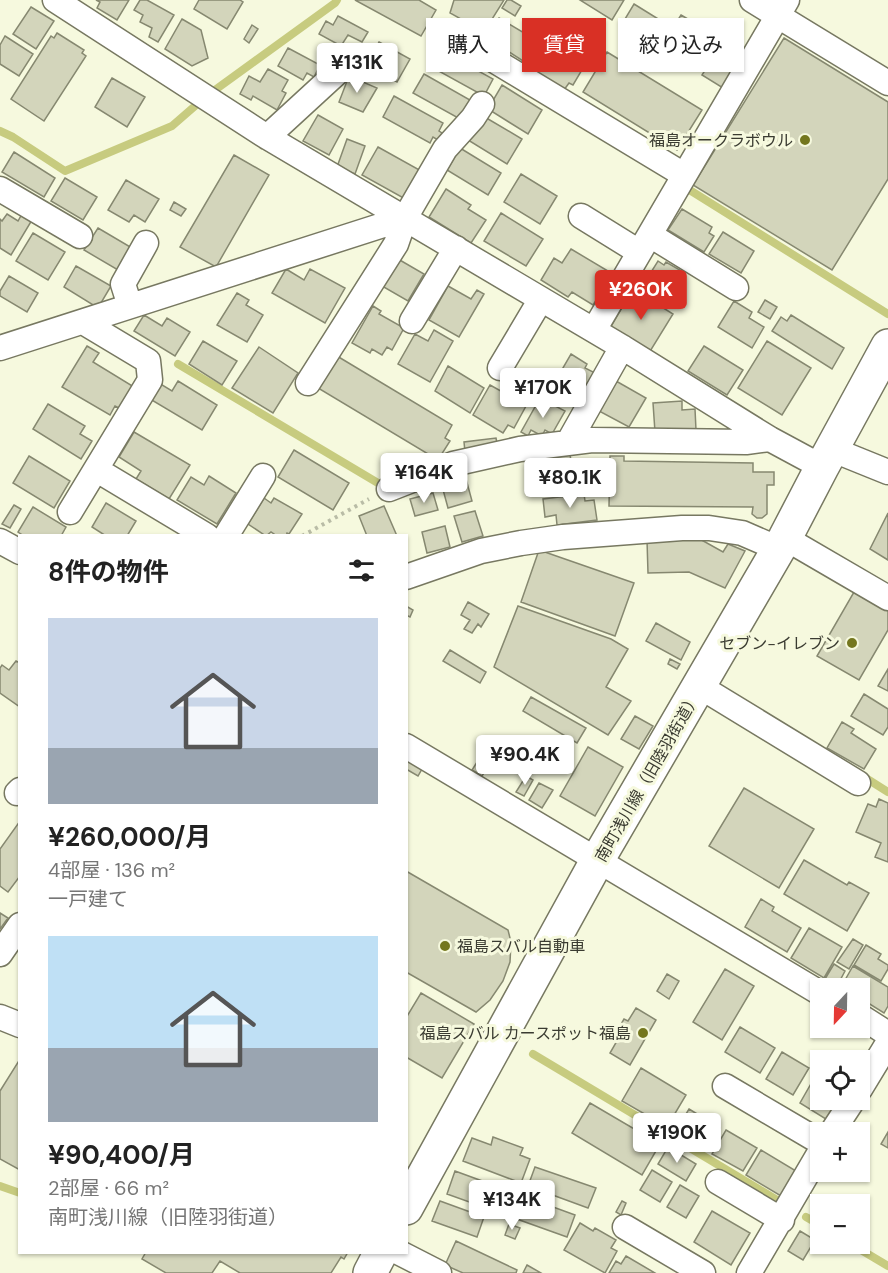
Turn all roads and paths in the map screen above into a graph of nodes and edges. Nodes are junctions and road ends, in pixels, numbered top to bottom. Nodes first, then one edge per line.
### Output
1 (55, 0) edge
2 (752, 0) edge
3 (782, 8) edge
4 (353, 58) dead end
5 (510, 70) edge
6 (888, 83) edge
7 (482, 104) dead end
8 (267, 137) junction
9 (684, 175) junction
10 (0, 189) edge
11 (581, 216) dead end
12 (405, 218) junction
13 (81, 237) dead end
14 (146, 243) dead end
15 (645, 244) junction
16 (456, 248) junction
17 (736, 288) dead end
18 (541, 299) junction
19 (129, 306) junction
20 (412, 321) dead end
21 (83, 322) junction
22 (594, 330) junction
23 (888, 346) edge
24 (622, 347) junction
25 (0, 348) edge
26 (500, 368) dead end
27 (308, 383) dead end
28 (770, 439) junction
29 (568, 443) junction
30 (827, 458) junction
31 (97, 470) junction
32 (888, 472) edge
33 (263, 476) dead end
34 (389, 489) joint
35 (70, 512) dead end
36 (204, 534) edge
37 (227, 534) edge
38 (306, 534) edge
39 (0, 541) edge
40 (782, 543) junction
41 (18, 551) edge
42 (408, 576) edge
43 (888, 598) edge
44 (699, 686) junction
45 (408, 747) edge
46 (858, 783) dead end
47 (598, 859) junction
48 (18, 928) edge
49 (0, 954) edge
50 (810, 987) edge
51 (0, 1017) edge
52 (870, 1023) edge
53 (18, 1024) edge
54 (888, 1034) edge
55 (888, 1043) edge
56 (870, 1073) edge
57 (725, 1086) dead end
58 (810, 1136) edge
59 (810, 1170) edge
60 (718, 1182) dead end
61 (408, 1204) edge
62 (782, 1220) junction
63 (625, 1227) dead end
64 (380, 1254) edge
65 (402, 1254) edge
66 (370, 1273) edge
67 (440, 1273) edge
68 (703, 1273) edge
69 (749, 1273) edge

1 - 8 street
2 - 3 street
3 - 6 street
3 - 9 street
4 - 8 street
5 - 9 street
7 - 12 street
8 - 12 street
9 - 15 street
10 - 13 street
11 - 15 street
12 - 16 street
12 - 19 street
12 - 27 street
14 - 19 street
15 - 17 street
15 - 22 street
16 - 18 street
16 - 20 street
18 - 22 street
18 - 26 street
19 - 21 street
21 - 25 street
21 - 31 street
22 - 24 street
23 - 30 street, 南町浅川線（旧陸羽街道）
24 - 28 street
24 - 29 street
28 - 29 street
28 - 30 street
29 - 34 street
30 - 32 street
30 - 40 street, 南町浅川線（旧陸羽街道）
31 - 35 street
31 - 36 street
33 - 37 street
34 - 38 path
39 - 41 street
40 - 42 street
40 - 43 street
40 - 44 street, 南町浅川線（旧陸羽街道）
44 - 46 street
44 - 47 street, 南町浅川線（旧陸羽街道）
45 - 47 street
47 - 50 street
47 - 61 street, 南町浅川線（旧陸羽街道）
48 - 49 street
51 - 53 street
52 - 54 street
55 - 56 street
57 - 58 street
59 - 62 street
60 - 62 street
62 - 69 street
63 - 68 street
64 - 66 street
65 - 67 street

